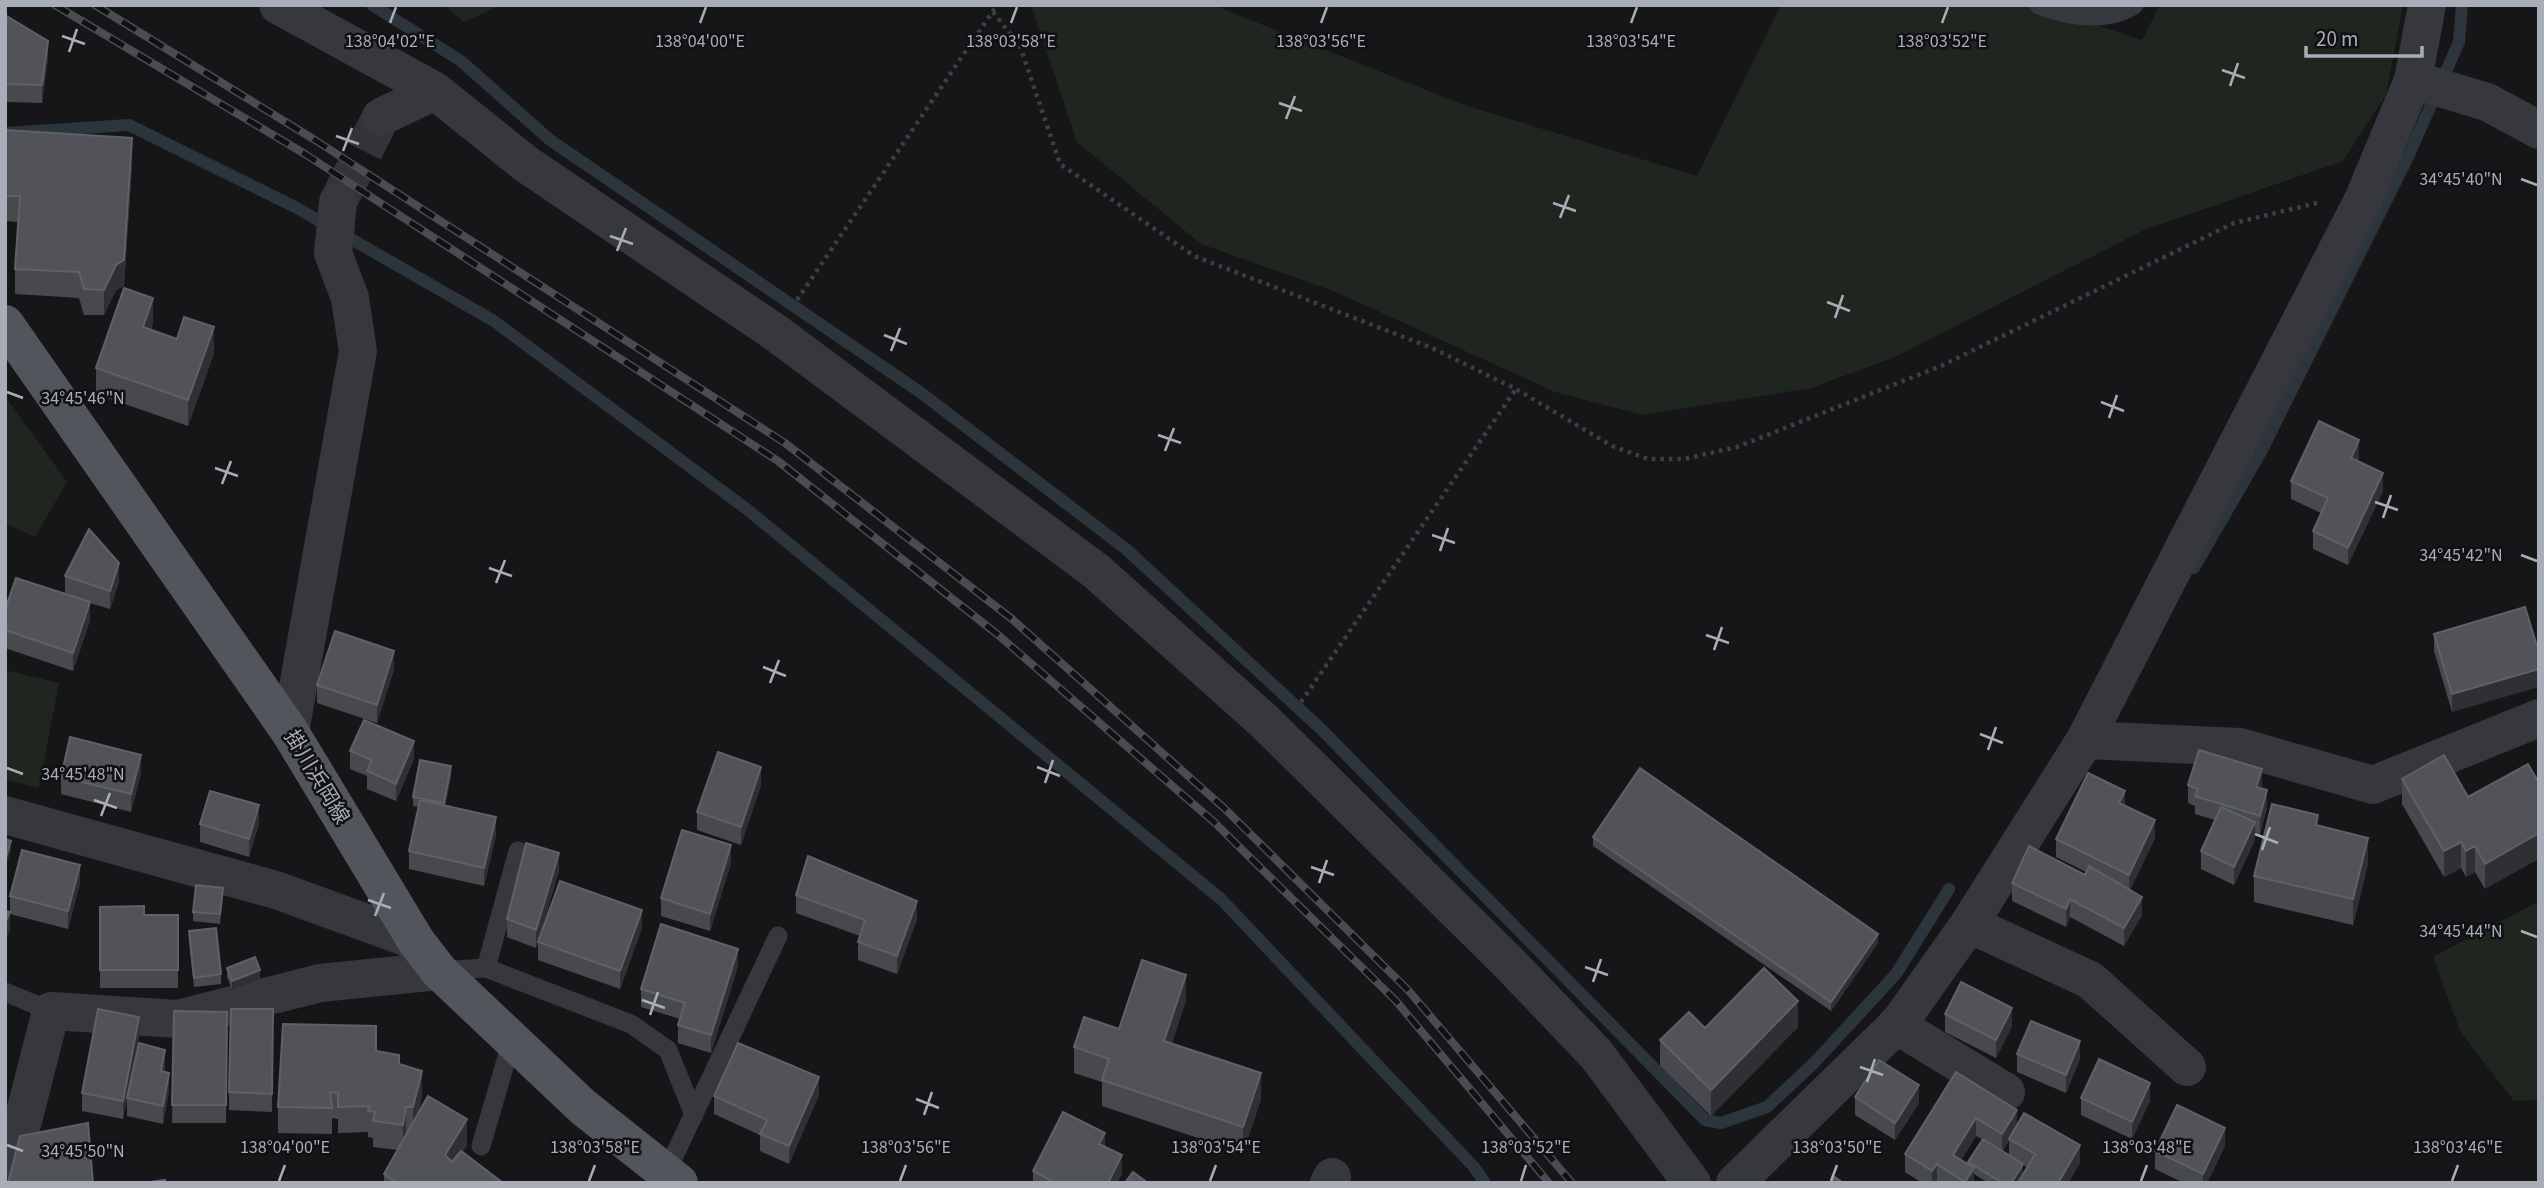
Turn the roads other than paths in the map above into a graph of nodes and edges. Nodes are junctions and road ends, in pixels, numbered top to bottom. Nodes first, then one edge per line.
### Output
1 (278, 5) edge
2 (2039, 5) edge
3 (2134, 5) edge
4 (2427, 5) edge
5 (2414, 80) junction
6 (435, 91) junction
7 (382, 117) tunnel mouth
8 (2539, 130) edge
9 (338, 202) tunnel mouth
10 (5, 324) edge
11 (2539, 718) edge
12 (290, 732) junction
13 (2099, 741) junction
14 (5, 815) edge
15 (518, 851) dead end
16 (1969, 924) junction
17 (778, 936) dead end
18 (416, 942) junction
19 (486, 968) junction
20 (439, 971) junction
21 (5, 992) edge
22 (51, 1011) junction
23 (1896, 1025) junction
24 (512, 1040) junction
25 (2187, 1067) dead end
26 (2006, 1092) dead end
27 (694, 1115) junction
28 (481, 1146) dead end
29 (672, 1178) edge
30 (7, 1183) edge
31 (1692, 1183) edge
32 (1735, 1183) edge

1 - 6 street
2 - 3 lane
4 - 5 street
5 - 8 street
5 - 13 street
6 - 7 street
6 - 31 street
9 - 12 street
10 - 12 main road, 掛川浜岡線
11 - 13 street
12 - 18 main road, 掛川浜岡線
13 - 16 street
14 - 18 street
15 - 19 lane
16 - 23 street
16 - 25 street
17 - 27 lane
18 - 20 main road, 掛川浜岡線
19 - 20 lane
19 - 27 lane
20 - 22 street
20 - 24 main road, 掛川浜岡線
21 - 22 lane
22 - 30 street
23 - 26 street
23 - 32 street
24 - 28 lane
24 - 29 main road, 掛川浜岡線
27 - 29 lane

